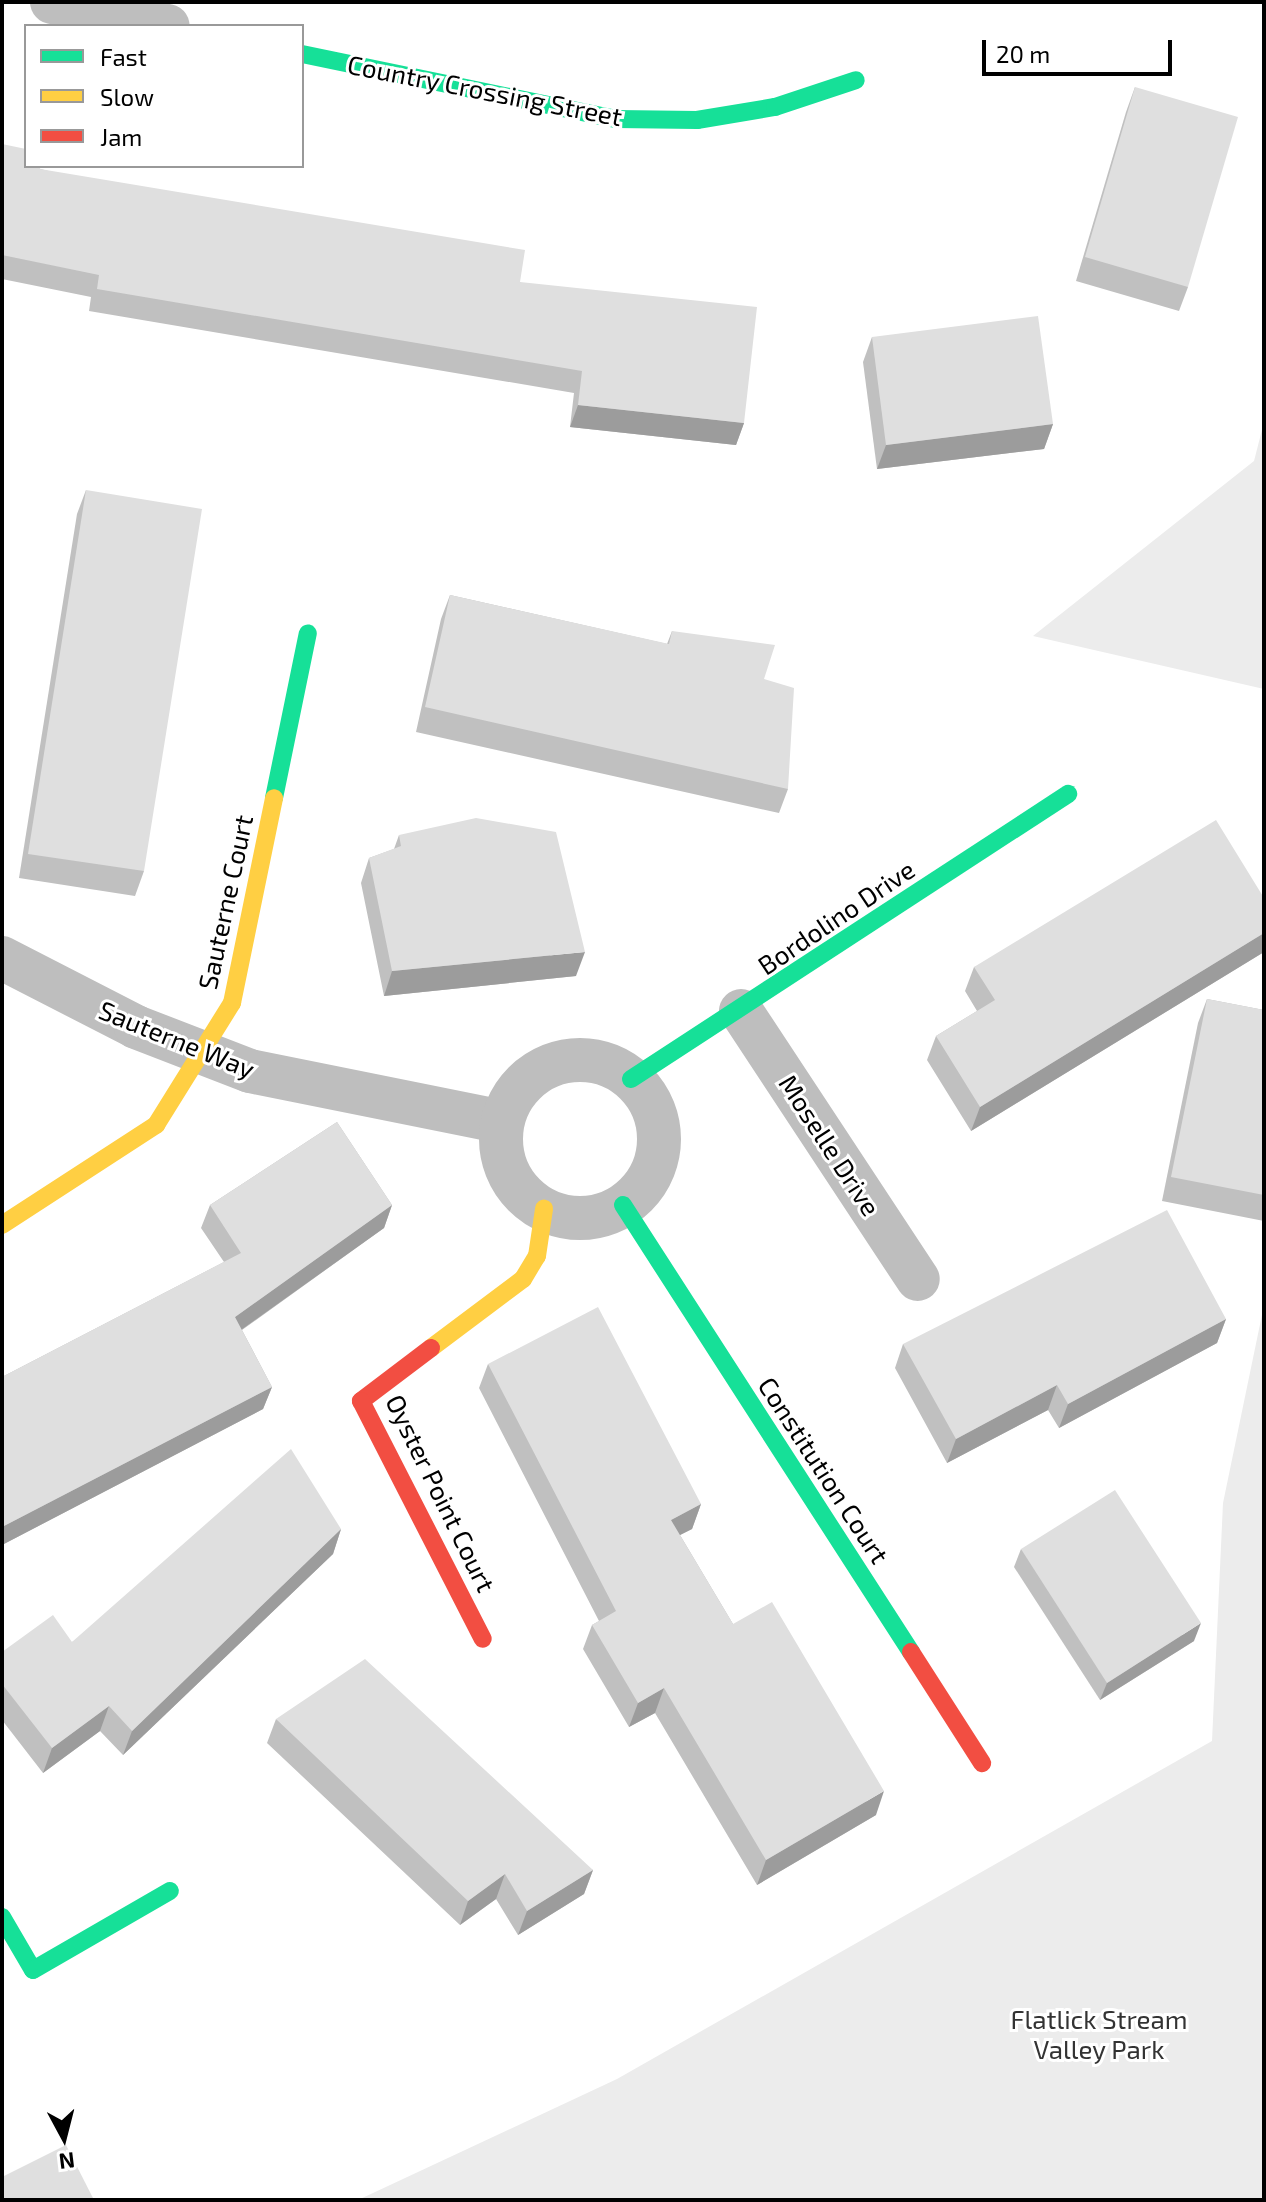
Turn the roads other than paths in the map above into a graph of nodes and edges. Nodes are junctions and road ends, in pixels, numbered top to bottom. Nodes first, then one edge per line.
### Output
1 (52, 2) edge
2 (158, 24) edge
3 (304, 54) edge
4 (856, 80) dead end
5 (308, 633) dead end
6 (1068, 794) dead end
7 (2, 958) edge
8 (741, 1011) junction
9 (201, 1052) junction
10 (631, 1079) junction
11 (502, 1122) junction
12 (623, 1205) junction
13 (544, 1209) junction
14 (2, 1225) edge
15 (918, 1279) dead end
16 (483, 1639) dead end
17 (982, 1763) dead end
18 (170, 1891) dead end
19 (2, 1917) edge

1 - 2 street
3 - 4 street, Country Crossing Street
5 - 9 street, Sauterne Court
6 - 8 street, Bordolino Drive
7 - 9 street, Sauterne Way
8 - 10 street, Bordolino Drive
8 - 15 street, Moselle Drive
9 - 11 street, Sauterne Way
9 - 14 street, Sauterne Court
10 - 11 street
10 - 12 street
11 - 13 street
12 - 13 street
12 - 17 street, Constitution Court
13 - 16 street, Oyster Point Court
18 - 19 street

